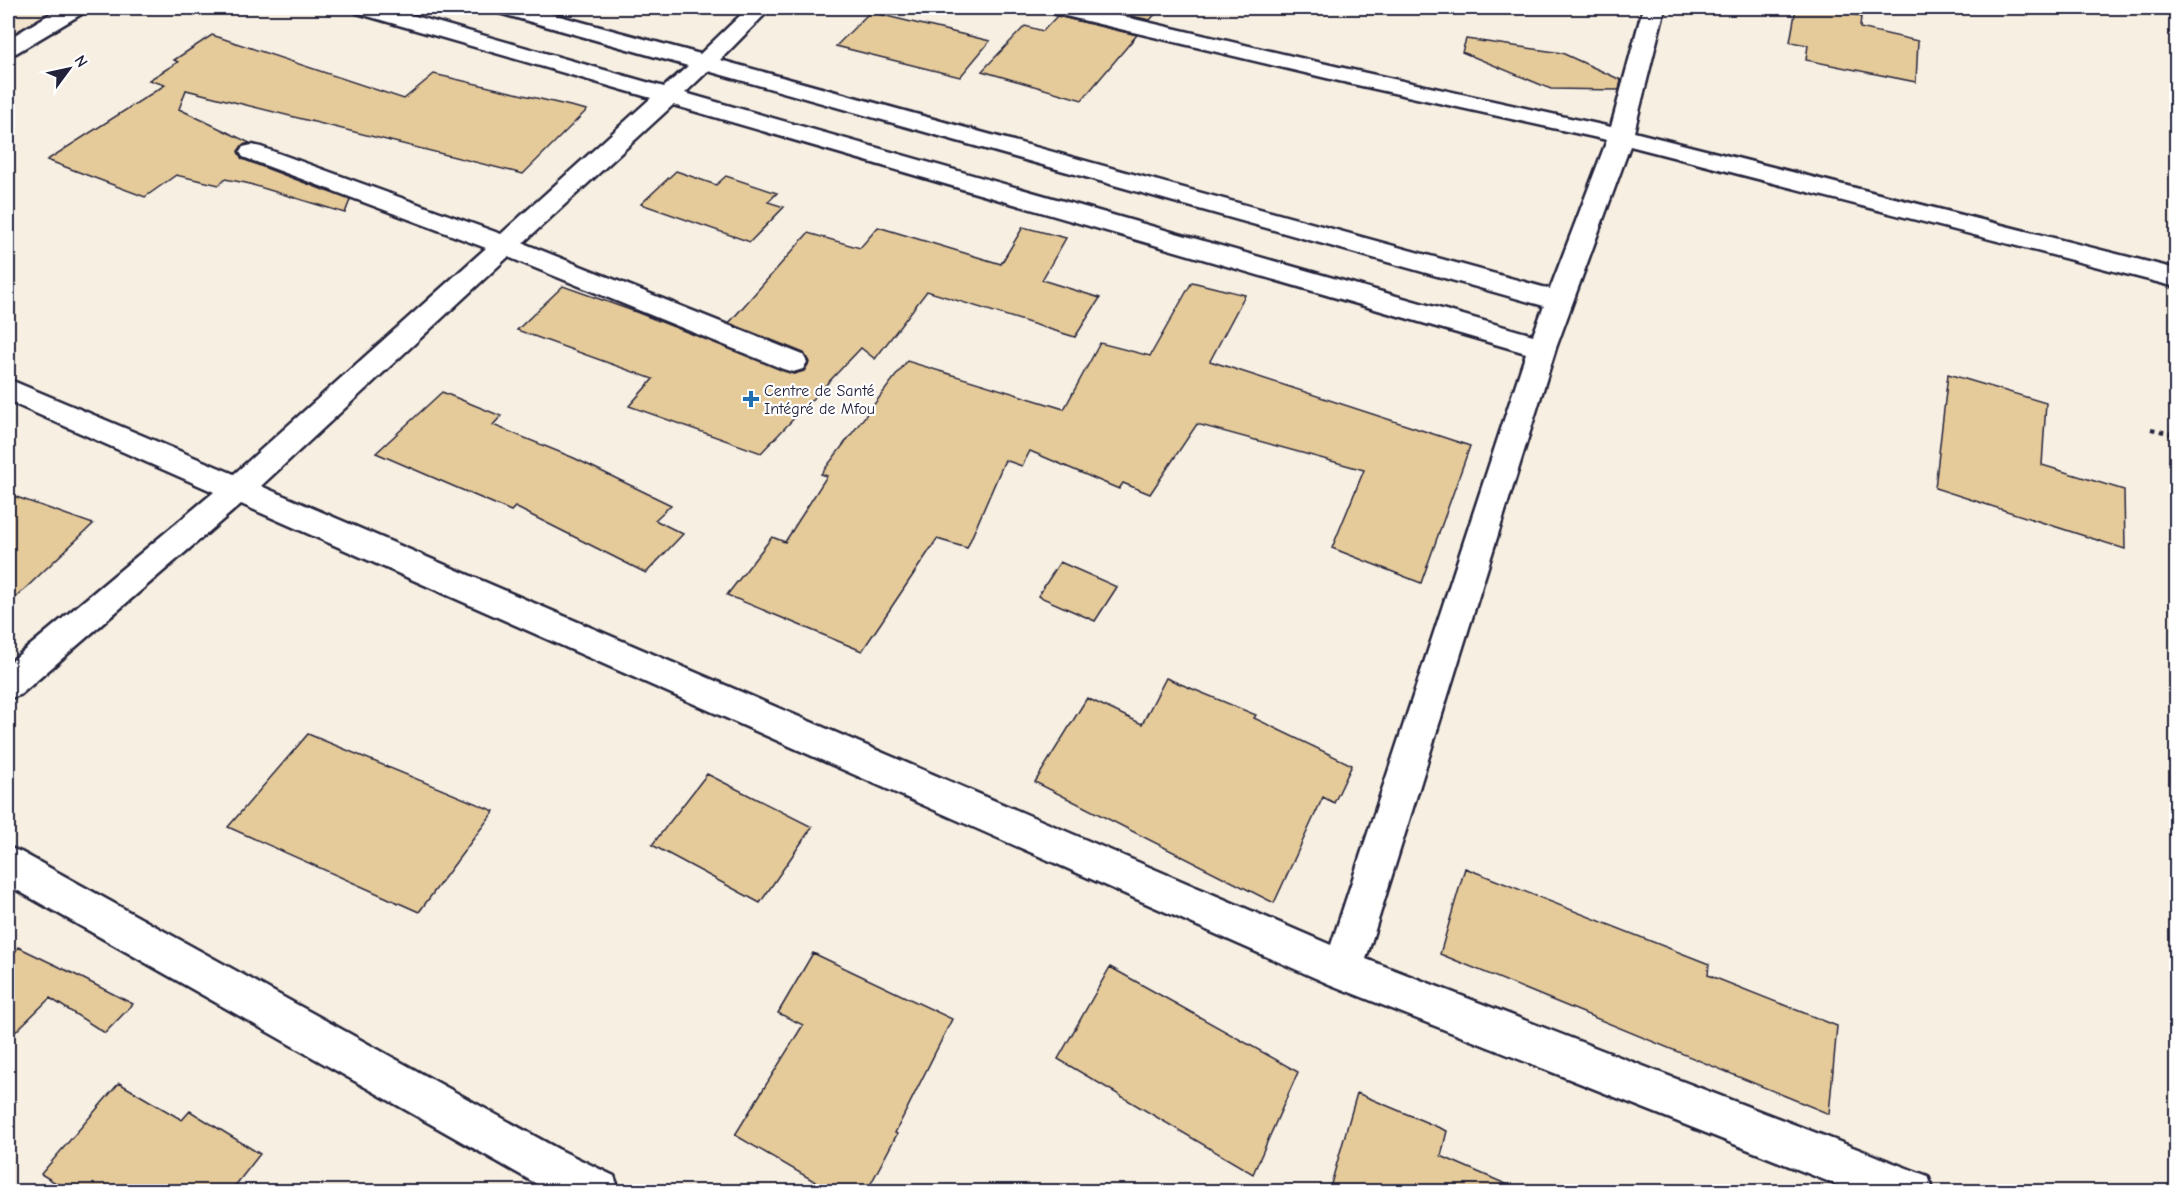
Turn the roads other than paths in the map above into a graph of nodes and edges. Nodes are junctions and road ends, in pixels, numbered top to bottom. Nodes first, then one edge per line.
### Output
1 (75, 8) edge
2 (365, 8) edge
3 (507, 8) edge
4 (760, 8) edge
5 (1061, 8) edge
6 (1654, 8) edge
7 (8, 48) edge
8 (704, 63) junction
9 (667, 94) junction
10 (1621, 136) junction
11 (252, 152) dead end
12 (504, 245) junction
13 (2176, 278) edge
14 (1559, 301) junction
15 (1542, 348) junction
16 (793, 362) dead end
17 (8, 389) edge
18 (237, 490) junction
19 (8, 684) edge
20 (8, 865) edge
21 (1343, 970) junction
22 (598, 1191) edge
23 (1912, 1191) edge

1 - 7 street
2 - 9 street
3 - 8 street
4 - 8 street
5 - 10 street
6 - 10 street
8 - 9 street
8 - 14 street
9 - 12 street
9 - 15 street
10 - 13 street
10 - 14 street
11 - 12 street
12 - 16 street
12 - 18 street
14 - 15 street
15 - 21 street
17 - 18 street
18 - 19 street
18 - 21 street
20 - 22 street
21 - 23 street

